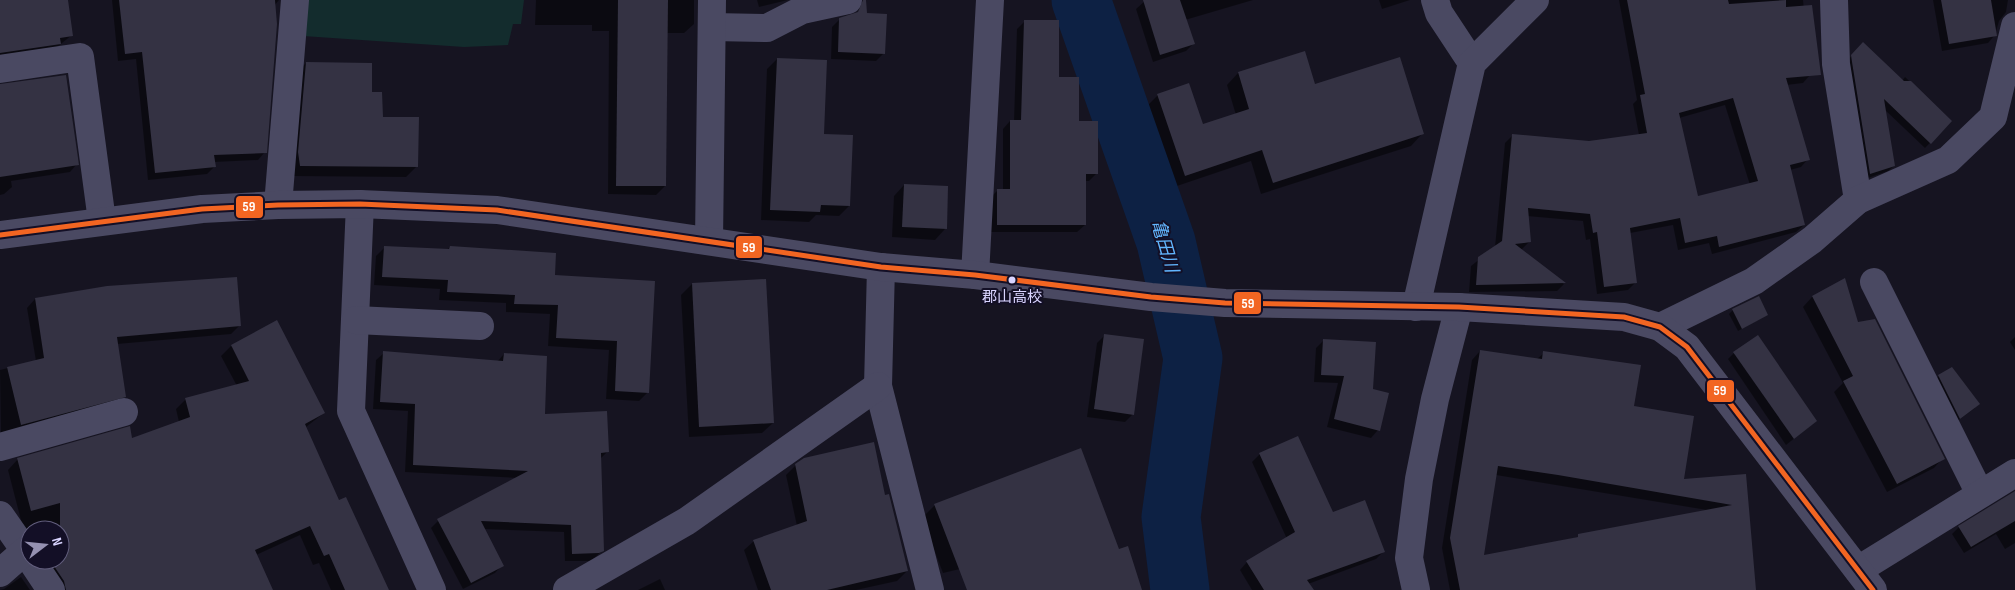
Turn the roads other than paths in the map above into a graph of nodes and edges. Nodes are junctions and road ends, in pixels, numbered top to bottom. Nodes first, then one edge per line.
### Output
1 (295, 0) edge
2 (712, 0) edge
3 (848, 0) edge
4 (990, 0) edge
5 (1435, 0) edge
6 (1535, 0) edge
7 (1834, 0) edge
8 (2015, 26) edge
9 (712, 27) junction
10 (1472, 63) junction
11 (0, 69) edge
12 (1858, 200) junction
13 (360, 204) junction
14 (278, 205) junction
15 (102, 221) junction
16 (0, 236) edge
17 (709, 241) junction
18 (881, 267) junction
19 (976, 275) junction
20 (1874, 282) dead end
21 (1416, 307) junction
22 (1459, 307) junction
23 (356, 320) junction
24 (480, 326) dead end
25 (1660, 327) junction
26 (878, 386) junction
27 (124, 412) dead end
28 (0, 447) edge
29 (2015, 473) edge
30 (1980, 494) junction
31 (0, 515) edge
32 (20, 543) edge
33 (20, 561) edge
34 (38, 570) edge
35 (0, 573) edge
36 (1865, 580) edge
37 (51, 590) edge
38 (432, 590) edge
39 (567, 590) edge
40 (930, 590) edge
41 (1416, 590) edge

1 - 14 street
2 - 9 street
3 - 9 street
4 - 19 street
5 - 10 street
6 - 10 street
7 - 12 street
8 - 12 street
9 - 17 street
10 - 21 street
11 - 15 street
12 - 25 street
13 - 14 street
13 - 17 street
13 - 23 street
14 - 15 street
15 - 16 street
17 - 18 street
18 - 19 street
18 - 26 street
19 - 21 street
20 - 30 street
21 - 22 street
22 - 25 street
22 - 41 street
23 - 24 street
23 - 38 street
25 - 36 street
26 - 39 street
26 - 40 street
27 - 28 street
29 - 30 street
30 - 36 street
31 - 32 street
33 - 35 street
34 - 37 street

